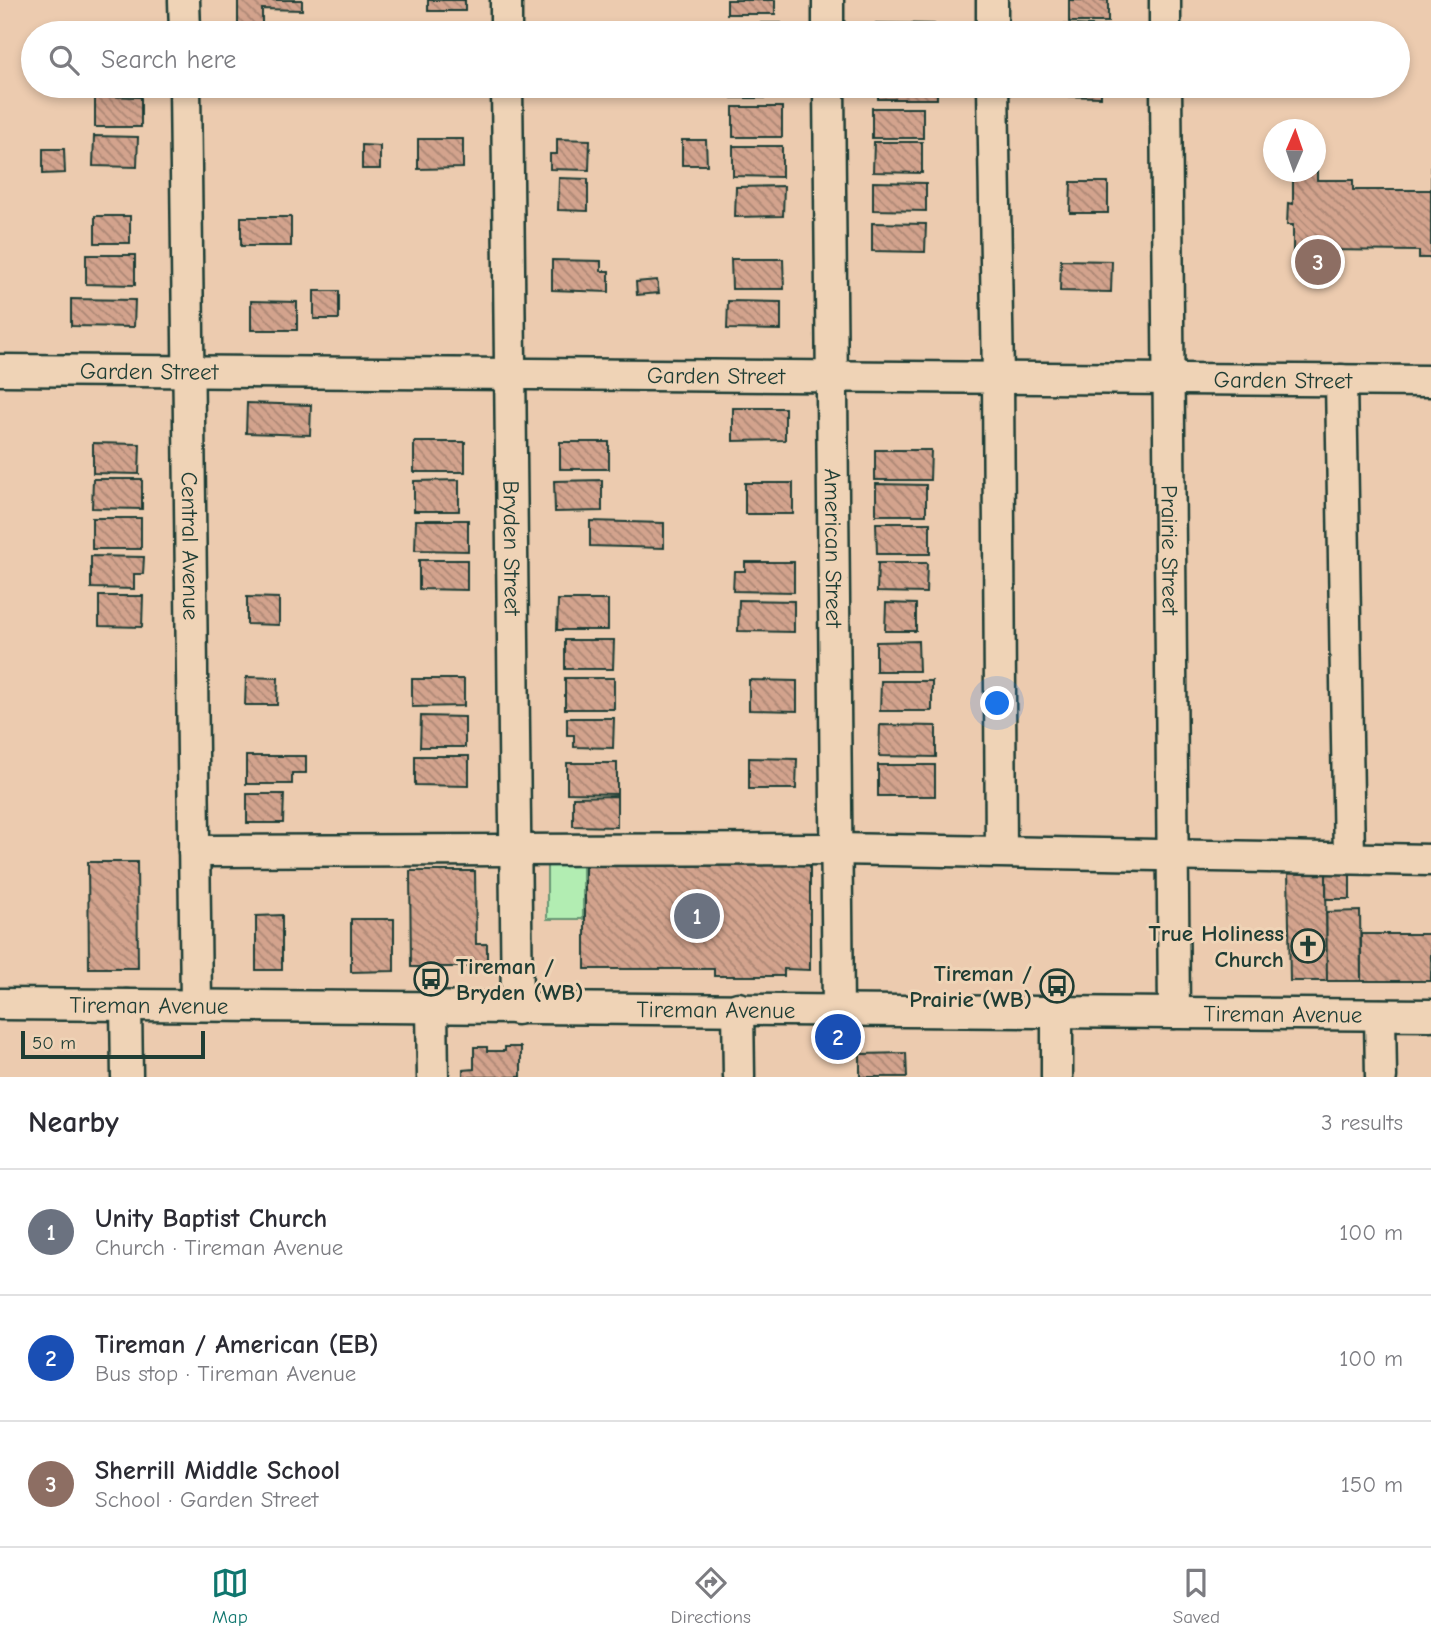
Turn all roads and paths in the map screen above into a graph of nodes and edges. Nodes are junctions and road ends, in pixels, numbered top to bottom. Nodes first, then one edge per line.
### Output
1 (184, 0) edge
2 (506, 0) edge
3 (828, 0) edge
4 (992, 0) edge
5 (1165, 0) edge
6 (185, 21) edge
7 (506, 21) edge
8 (828, 21) edge
9 (992, 21) edge
10 (1166, 21) edge
11 (185, 98) edge
12 (507, 98) edge
13 (829, 98) edge
14 (993, 98) edge
15 (1166, 98) edge
16 (0, 370) edge
17 (189, 372) junction
18 (510, 374) junction
19 (832, 377) junction
20 (998, 378) junction
21 (1169, 379) junction
22 (1341, 380) junction
23 (1431, 381) edge
24 (837, 849) junction
25 (515, 850) junction
26 (194, 851) junction
27 (1001, 851) junction
28 (1173, 855) junction
29 (1349, 859) junction
30 (1431, 860) edge
31 (0, 1004) edge
32 (126, 1005) junction
33 (196, 1006) junction
34 (432, 1008) junction
35 (517, 1009) junction
36 (738, 1009) junction
37 (838, 1011) junction
38 (1056, 1013) junction
39 (1174, 1013) junction
40 (1380, 1015) junction
41 (1431, 1015) edge
42 (127, 1077) edge
43 (433, 1077) edge
44 (739, 1077) edge
45 (1058, 1077) edge
46 (1381, 1077) edge

1 - 6 street
2 - 7 street
3 - 8 street
4 - 9 street
5 - 10 street
11 - 17 street, Central Avenue
12 - 18 street, Bryden Street
13 - 19 street, American Street
14 - 20 street
15 - 21 street, Prairie Street
16 - 17 street, Garden Street
17 - 18 street, Garden Street
17 - 26 street, Central Avenue
18 - 19 street, Garden Street
18 - 25 street, Bryden Street
19 - 20 street, Garden Street
19 - 24 street, American Street
20 - 21 street, Garden Street
20 - 27 street
21 - 22 street, Garden Street
21 - 28 street, Prairie Street
22 - 23 street, Garden Street
22 - 29 street
24 - 25 street
24 - 27 street
24 - 37 street, American Street
25 - 26 street
25 - 35 street, Bryden Street
26 - 33 street, Central Avenue
27 - 28 street
28 - 29 street
28 - 39 street, Prairie Street
29 - 30 street
31 - 32 street, Tireman Avenue
32 - 33 street, Tireman Avenue
32 - 42 street
33 - 34 street, Tireman Avenue
34 - 35 street, Tireman Avenue
34 - 43 street
35 - 36 street, Tireman Avenue
36 - 37 street, Tireman Avenue
36 - 44 street
37 - 38 street, Tireman Avenue
38 - 39 street, Tireman Avenue
38 - 45 street
39 - 40 street, Tireman Avenue
40 - 41 street, Tireman Avenue
40 - 46 street

